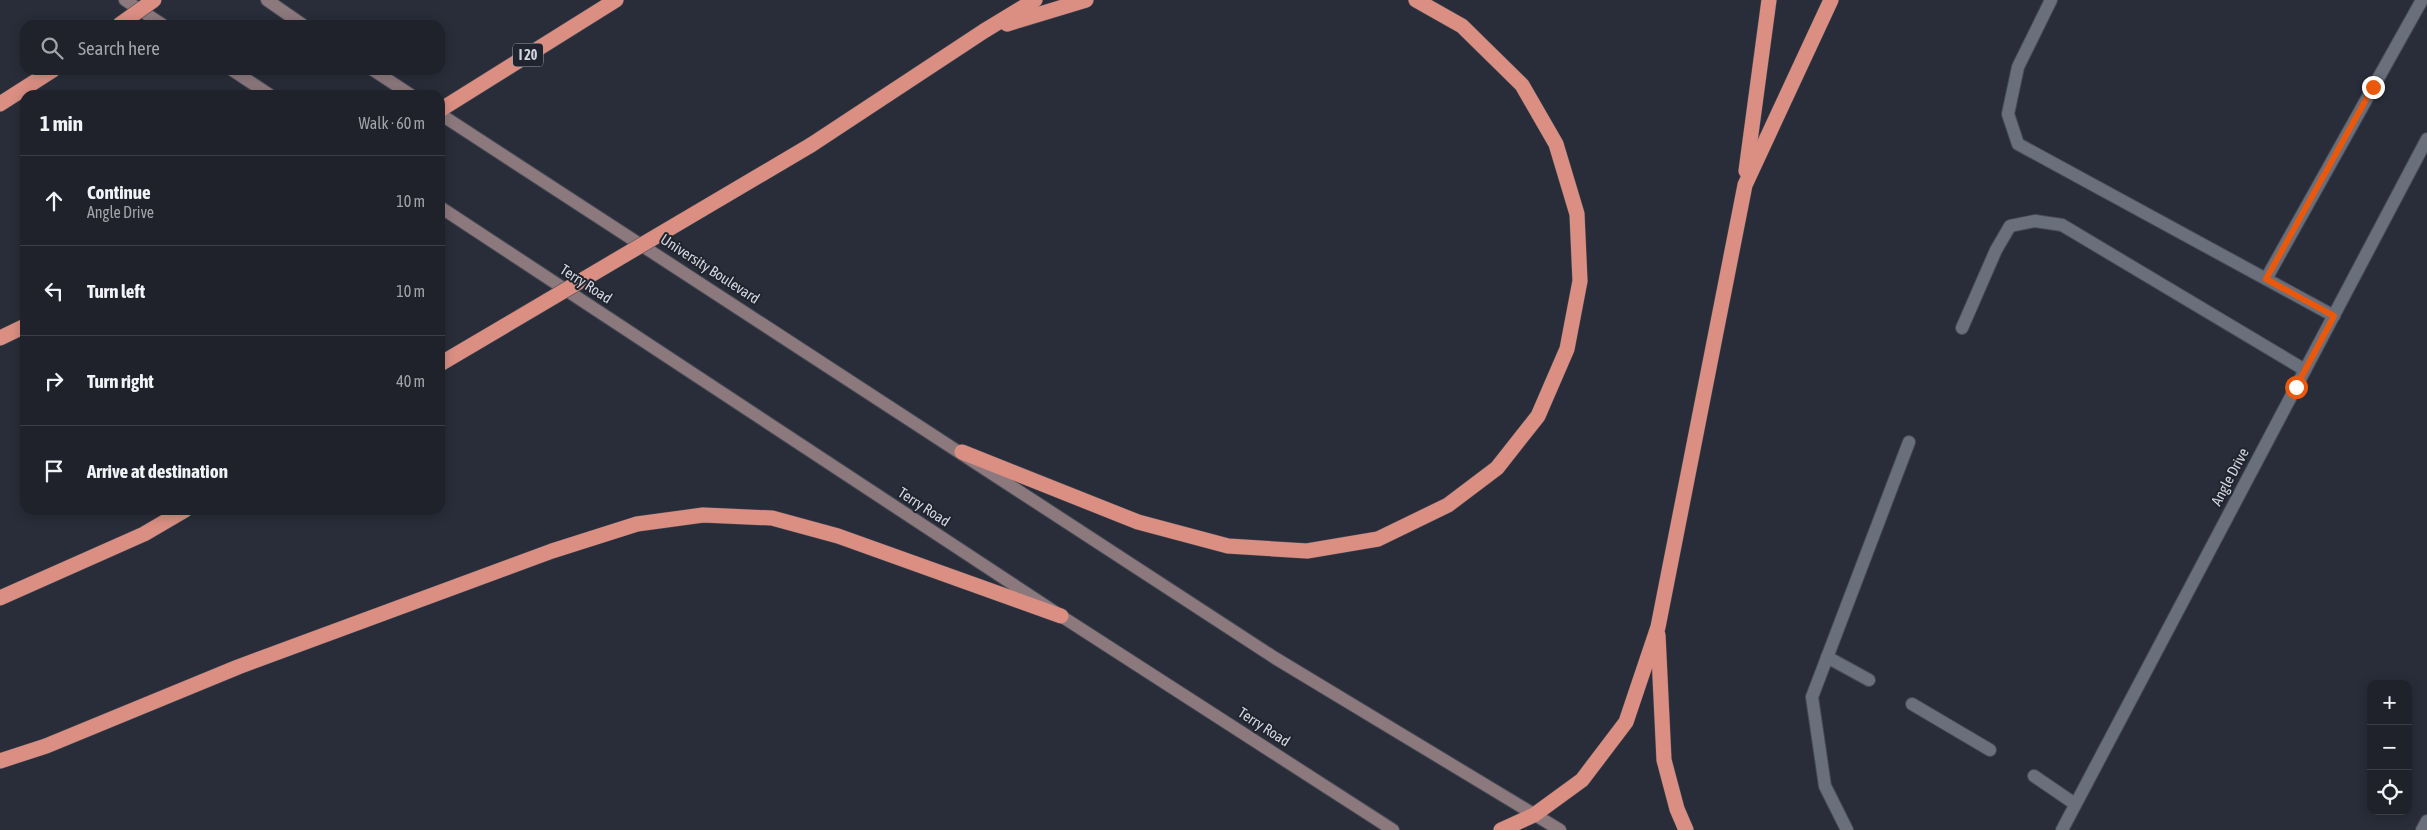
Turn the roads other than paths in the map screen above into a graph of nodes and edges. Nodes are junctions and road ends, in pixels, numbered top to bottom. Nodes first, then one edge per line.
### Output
1 (126, 0) edge
2 (154, 0) edge
3 (267, 0) edge
4 (616, 0) edge
5 (1036, 0) edge
6 (1086, 0) edge
7 (1416, 0) edge
8 (1769, 0) edge
9 (1831, 0) edge
10 (2051, 0) edge
11 (2422, 0) edge
12 (126, 20) edge
13 (156, 20) edge
14 (296, 20) edge
15 (984, 31) junction
16 (45, 75) edge
17 (240, 75) edge
18 (381, 75) edge
19 (22, 90) edge
20 (262, 90) edge
21 (403, 90) edge
22 (20, 91) edge
23 (0, 104) edge
24 (445, 109) edge
25 (445, 115) edge
26 (2427, 140) edge
27 (1744, 185) junction
28 (445, 210) edge
29 (2266, 279) junction
30 (2334, 316) junction
31 (20, 328) edge
32 (1962, 328) dead end
33 (0, 338) edge
34 (445, 361) edge
35 (2305, 370) junction
36 (1909, 442) dead end
37 (962, 452) junction
38 (176, 515) edge
39 (0, 598) edge
40 (1061, 616) junction
41 (1658, 627) junction
42 (1827, 656) junction
43 (1869, 680) dead end
44 (1912, 704) dead end
45 (1990, 750) dead end
46 (0, 761) edge
47 (2034, 776) dead end
48 (2076, 804) junction
49 (1534, 815) junction
50 (2427, 821) edge
51 (1393, 830) edge
52 (1501, 830) edge
53 (1560, 830) edge
54 (1686, 830) edge
55 (1848, 830) edge
56 (2062, 830) edge
57 (2422, 830) edge

1 - 13 main road
2 - 12 highway, bridge
3 - 14 main road
4 - 24 highway, I 20
5 - 15 highway
6 - 15 highway
7 - 37 highway
8 - 27 highway
9 - 27 highway
10 - 29 street
11 - 29 street
15 - 34 highway, bridge
16 - 19 highway
17 - 20 main road
18 - 21 main road
22 - 23 highway
25 - 37 main road, University Boulevard
26 - 30 street, Angle Drive
27 - 41 highway
28 - 40 main road, Terry Road
29 - 30 street
30 - 35 street, Angle Drive
31 - 33 highway
32 - 35 street
35 - 48 street, Angle Drive
36 - 42 street
37 - 49 main road
38 - 39 highway
40 - 46 highway
40 - 51 main road, Terry Road
41 - 49 highway
41 - 54 highway
42 - 43 street
42 - 55 street
44 - 45 street
47 - 48 street
48 - 56 street, Angle Drive
49 - 52 highway
49 - 53 main road
50 - 57 street

